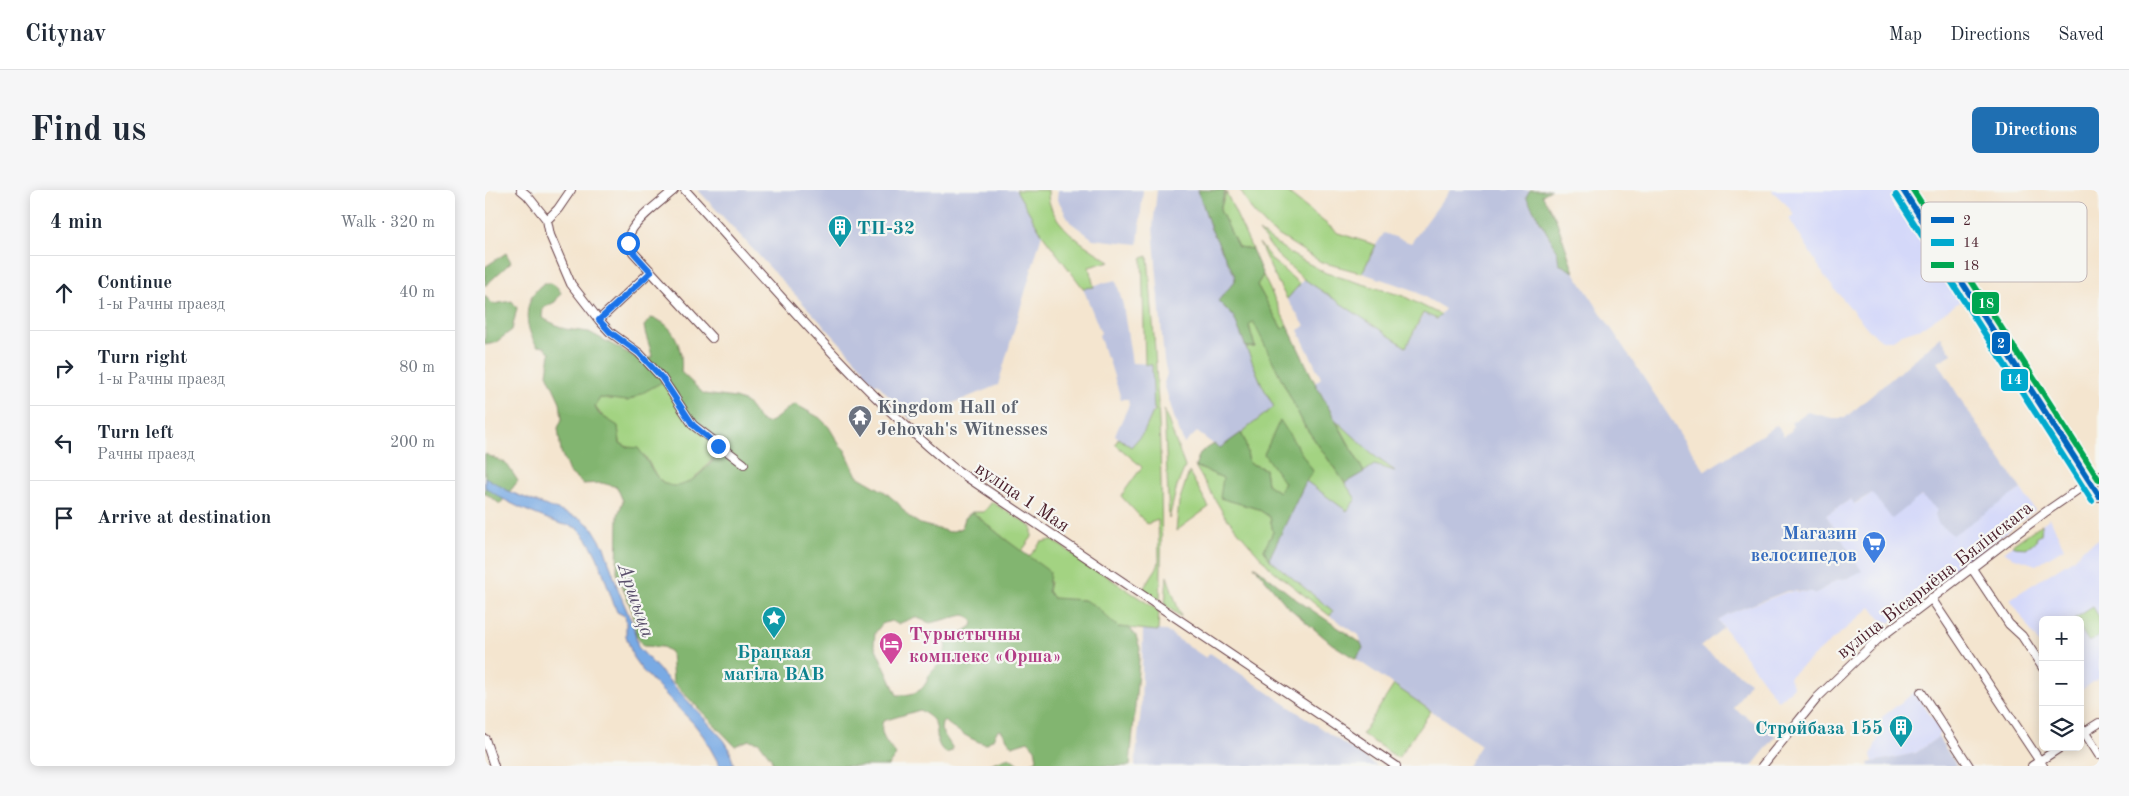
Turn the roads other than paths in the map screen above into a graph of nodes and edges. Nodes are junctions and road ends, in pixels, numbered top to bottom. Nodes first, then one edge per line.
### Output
1 (521, 190) edge
2 (571, 190) edge
3 (674, 190) edge
4 (685, 190) edge
5 (1903, 190) edge
6 (1911, 190) edge
7 (1921, 206) edge
8 (1921, 217) edge
9 (547, 220) junction
10 (651, 272) junction
11 (1964, 282) edge
12 (1970, 282) edge
13 (599, 320) junction
14 (712, 338) dead end
15 (743, 464) dead end
16 (2096, 479) edge
17 (2099, 496) edge
18 (1971, 567) junction
19 (1931, 598) junction
20 (2039, 662) edge
21 (1921, 692) dead end
22 (2099, 723) edge
23 (2084, 733) edge
24 (2084, 735) edge
25 (485, 739) edge
26 (2056, 751) edge
27 (2099, 754) edge
28 (2041, 764) edge
29 (494, 766) edge
30 (1396, 766) edge
31 (1762, 766) edge
32 (1969, 766) edge
33 (2032, 766) edge

1 - 9 street
2 - 9 street
3 - 10 street
4 - 30 street, вуліца 1 Мая
5 - 8 main road
6 - 7 main road
9 - 13 street
10 - 13 street
10 - 14 street
11 - 16 main road
12 - 16 main road
13 - 15 street
16 - 17 main road
16 - 18 street, вуліца Вісарыёна Бялінскага
18 - 19 street, вуліца Вісарыёна Бялінскага
18 - 20 street
19 - 28 street
19 - 31 street, вуліца Вісарыёна Бялінскага
21 - 32 street
22 - 23 street
24 - 27 street
25 - 29 street
26 - 28 street
28 - 33 street

